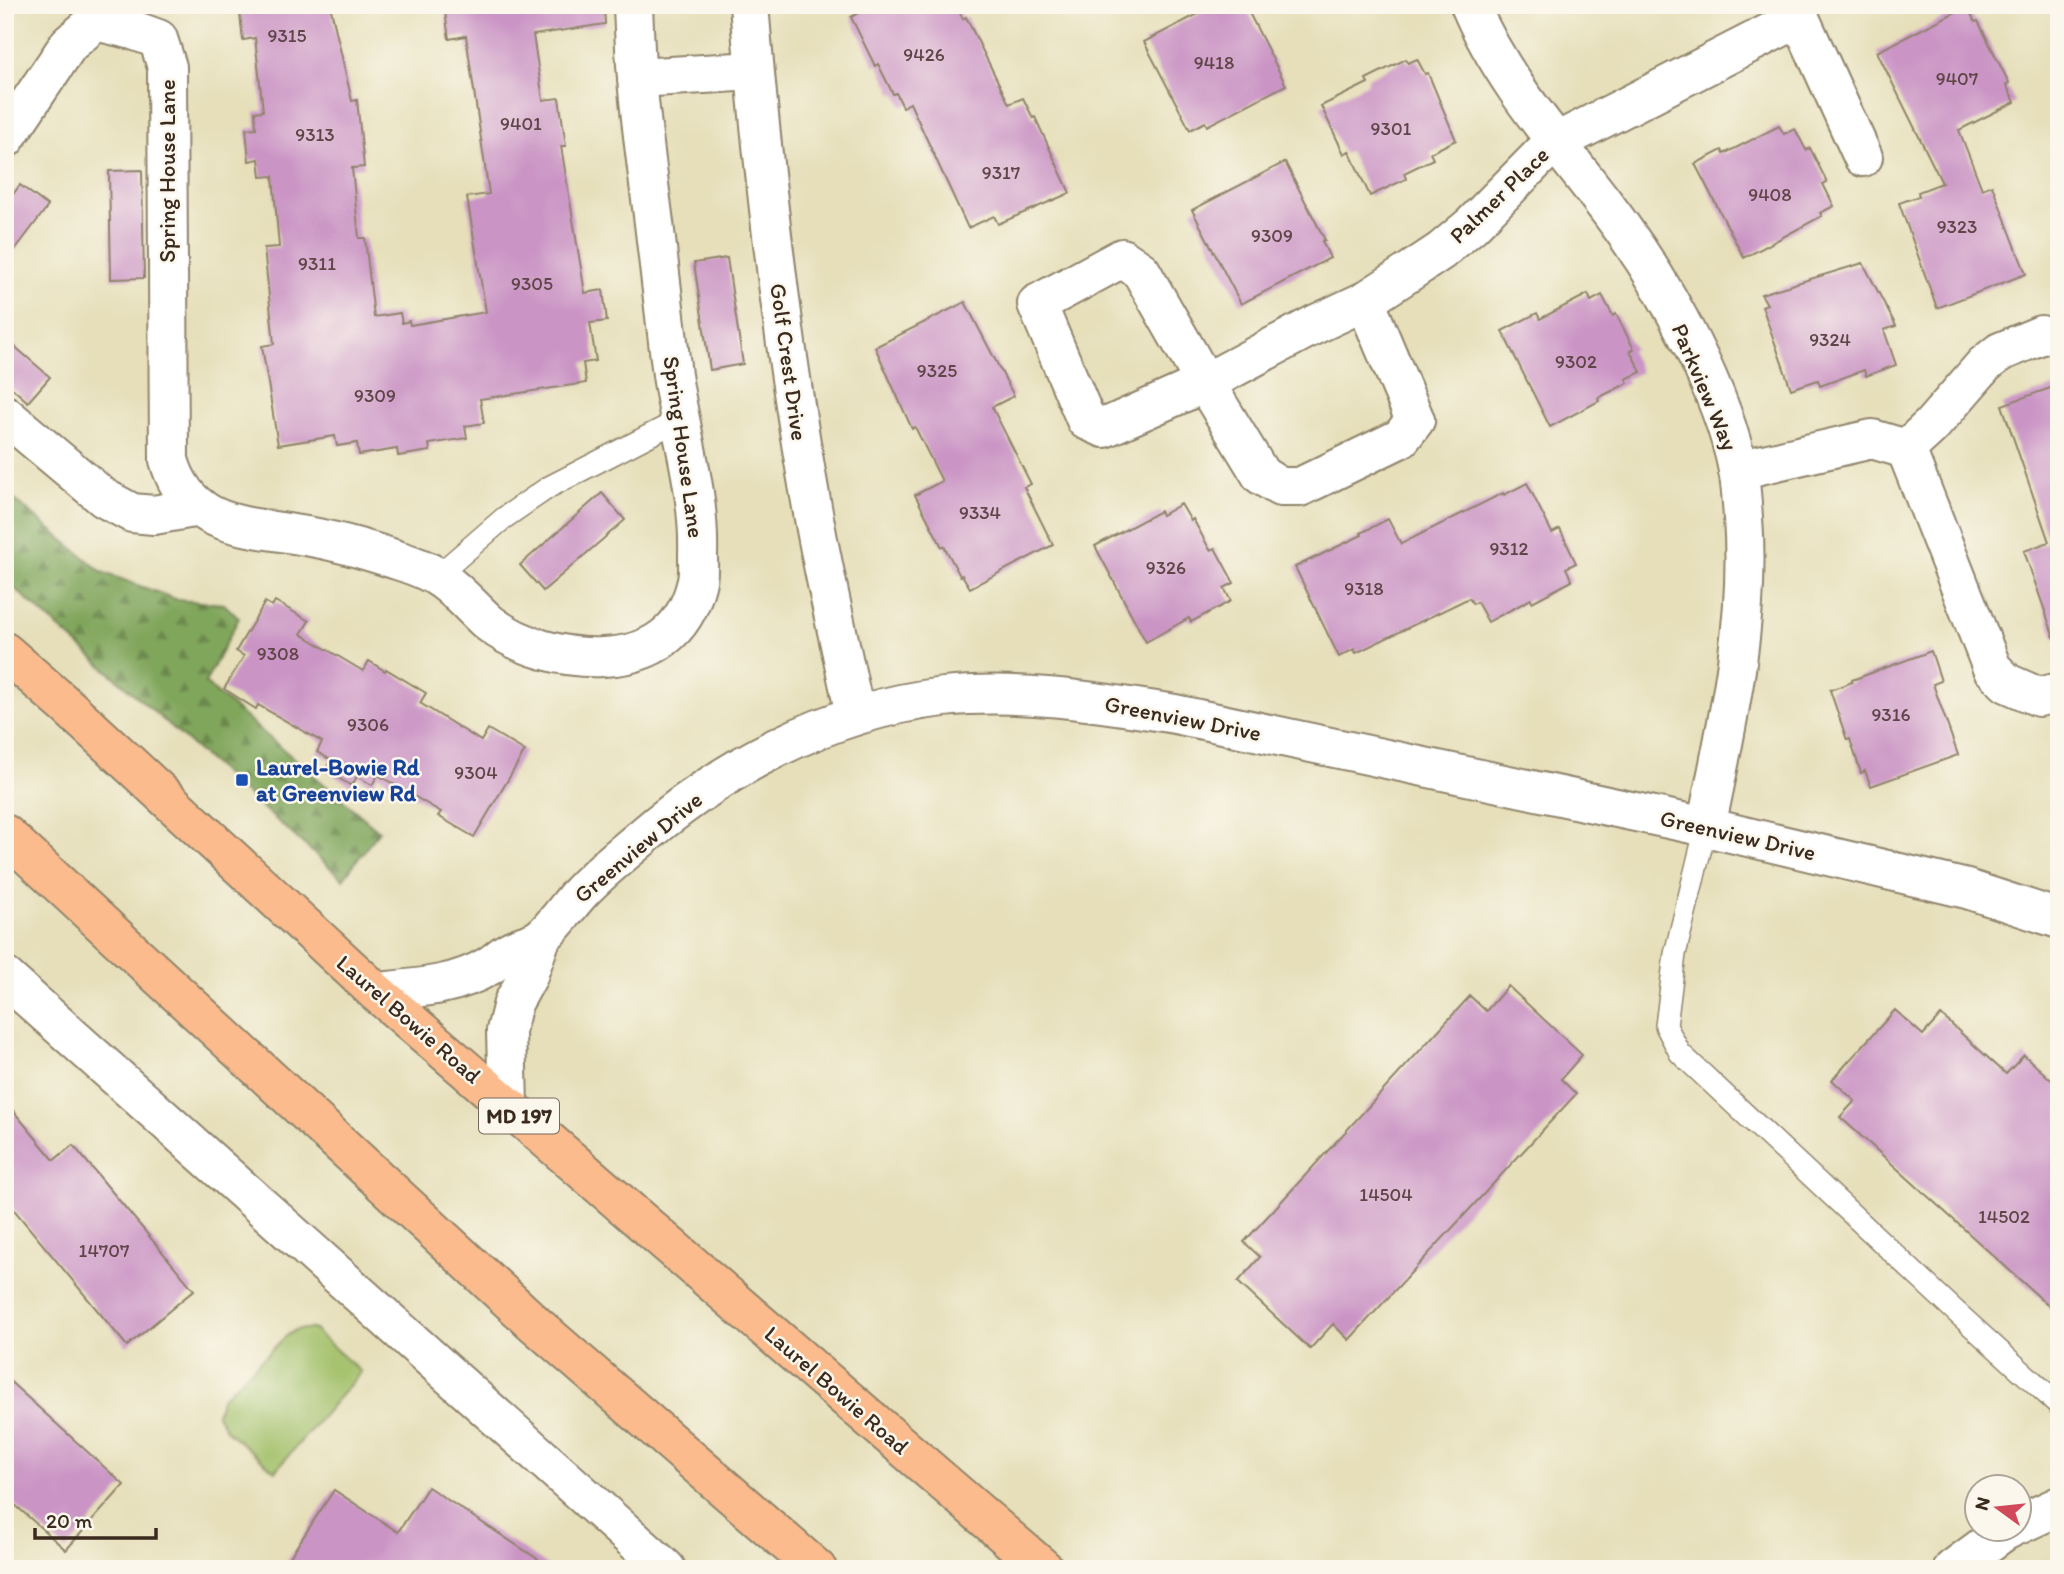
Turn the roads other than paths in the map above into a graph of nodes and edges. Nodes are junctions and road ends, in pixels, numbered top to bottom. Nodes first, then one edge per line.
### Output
1 (633, 5) edge
2 (749, 5) edge
3 (1470, 5) edge
4 (1797, 12) edge
5 (754, 71) junction
6 (637, 78) junction
7 (5, 139) edge
8 (1555, 143) junction
9 (1863, 157) dead end
10 (1365, 301) junction
11 (2041, 335) dead end
12 (1205, 383) junction
13 (5, 415) edge
14 (681, 419) junction
15 (1889, 444) junction
16 (1738, 470) junction
17 (199, 507) junction
18 (437, 576) junction
19 (5, 652) edge
20 (2059, 692) edge
21 (855, 715) junction
22 (1706, 827) junction
23 (5, 834) edge
24 (2059, 919) edge
25 (541, 938) junction
26 (5, 977) edge
27 (376, 992) junction
28 (508, 1106) junction
29 (2059, 1405) edge
30 (2059, 1506) edge
31 (2032, 1519) edge
32 (1989, 1542) edge
33 (666, 1569) edge
34 (817, 1569) edge
35 (1044, 1569) edge
36 (1953, 1569) edge

1 - 6 street, Spring House Lane
2 - 5 street, Golf Crest Drive
3 - 8 street, Parkview Way
4 - 8 street, Palmer Place
4 - 9 street
5 - 6 street
5 - 21 street, Golf Crest Drive
6 - 14 street, Spring House Lane
7 - 17 street, Spring House Lane
8 - 10 street, Palmer Place
8 - 16 street, Parkview Way
10 - 12 street, Palmer Place
10 - 12 street
11 - 15 street
12 - 12 street, Palmer Place
13 - 17 street
14 - 18 lane
14 - 18 street, Spring House Lane
15 - 16 street
15 - 20 street
16 - 22 street, Parkview Way
17 - 18 street, Spring House Lane
19 - 27 main road, Laurel Bowie Road / MD 197
21 - 22 street, Greenview Drive
21 - 25 street, Greenview Drive
22 - 24 street, Greenview Drive
22 - 29 lane
23 - 34 main road
25 - 27 street, Greenview Drive
25 - 28 street
26 - 33 street
27 - 28 main road, Laurel Bowie Road / MD 197
28 - 35 main road, Laurel Bowie Road / MD 197
30 - 31 street
32 - 36 street

